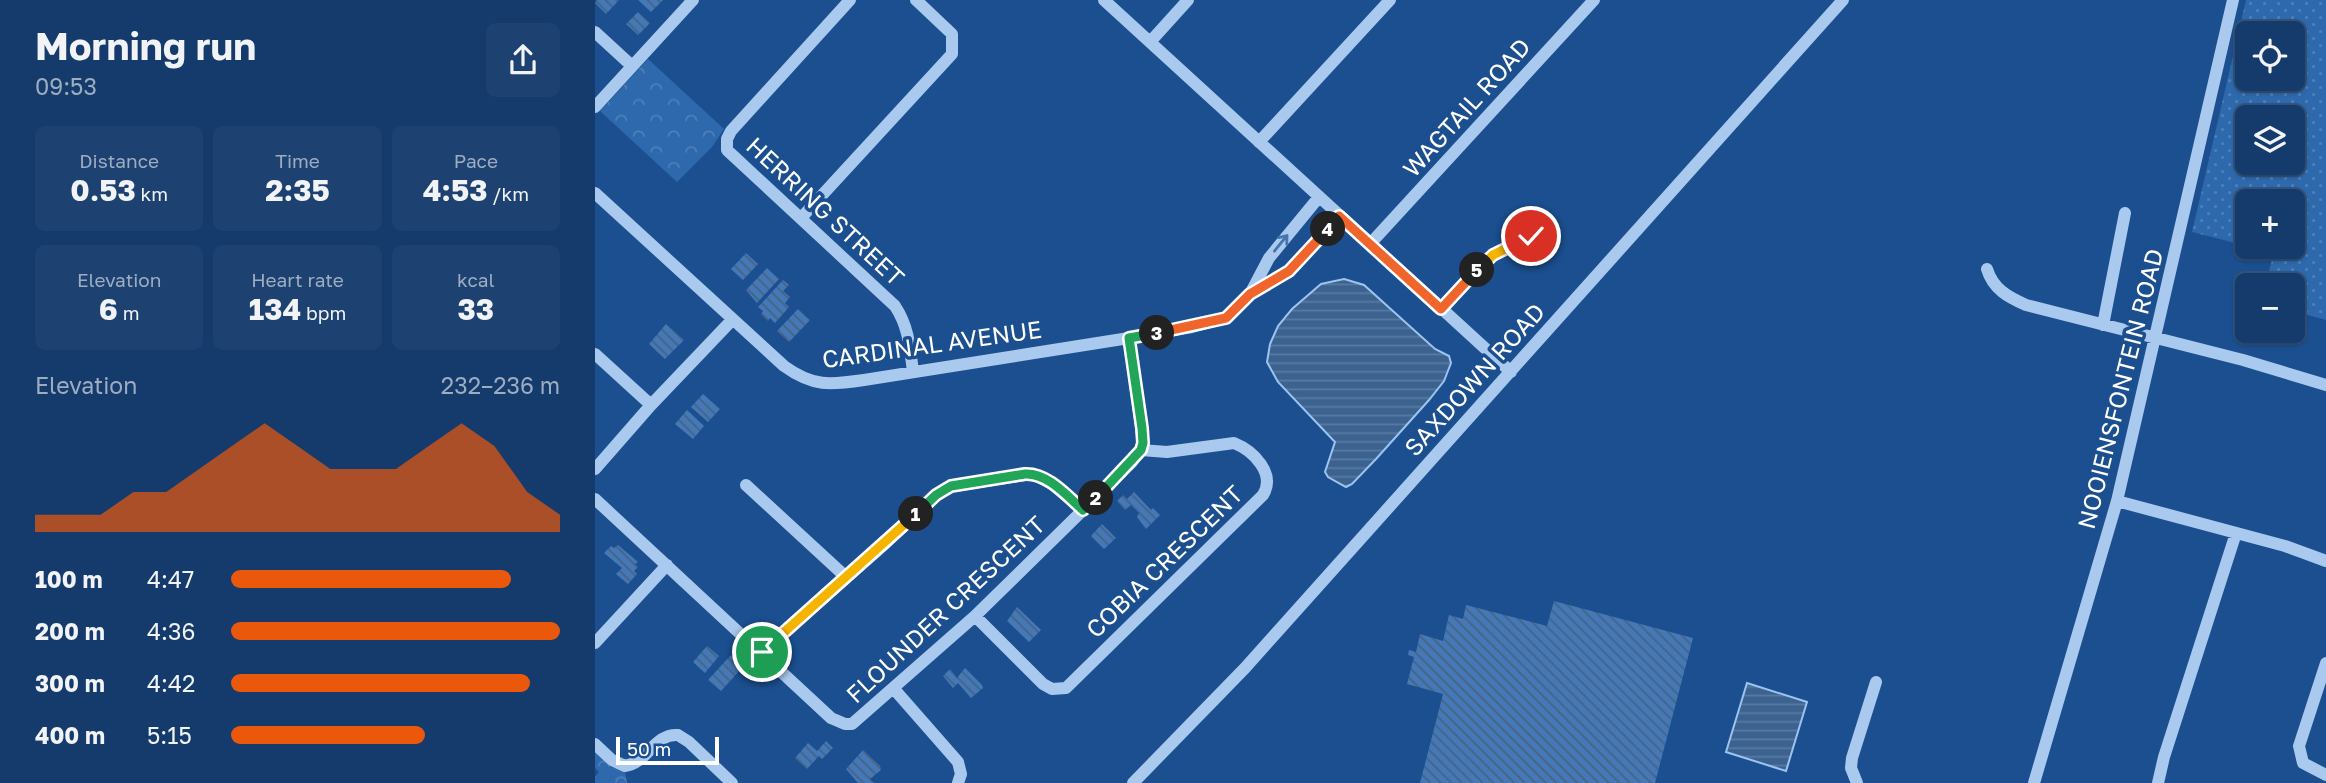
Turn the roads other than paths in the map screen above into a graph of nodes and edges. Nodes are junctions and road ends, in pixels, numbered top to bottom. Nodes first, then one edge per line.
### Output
1 (693, 0) edge
2 (850, 0) edge
3 (916, 0) edge
4 (1104, 0) edge
5 (1188, 0) edge
6 (1390, 0) edge
7 (1594, 0) edge
8 (1843, 0) edge
9 (2233, 0) edge
10 (595, 32) edge
11 (1150, 42) junction
12 (632, 66) junction
13 (595, 107) edge
14 (1259, 142) junction
15 (595, 193) edge
16 (1319, 197) junction
17 (2125, 213) dead end
18 (1339, 216) junction
19 (801, 218) junction
20 (1531, 236) dead end
21 (1370, 244) junction
22 (1987, 269) dead end
23 (1250, 294) junction
24 (1441, 309) junction
25 (733, 318) junction
26 (2103, 325) junction
27 (1129, 338) junction
28 (2155, 340) junction
29 (595, 354) edge
30 (913, 372) junction
31 (1511, 372) junction
32 (2326, 385) edge
33 (651, 405) junction
34 (1141, 450) junction
35 (595, 469) edge
36 (745, 485) dead end
37 (595, 499) edge
38 (2117, 501) junction
39 (1083, 510) junction
40 (2236, 533) junction
41 (2326, 561) edge
42 (667, 565) junction
43 (846, 577) junction
44 (975, 616) junction
45 (595, 643) edge
46 (762, 652) junction
47 (2326, 663) edge
48 (1875, 682) dead end
49 (894, 689) junction
50 (595, 744) edge
51 (2326, 775) edge
52 (732, 783) edge
53 (958, 783) edge
54 (1133, 783) edge
55 (1857, 783) edge
56 (2034, 783) edge
57 (2158, 783) edge

1 - 12 street
2 - 19 street, HERRING STREET
3 - 19 street
4 - 11 street
5 - 11 street
6 - 14 street
7 - 21 street, WAGTAIL ROAD
8 - 31 street, SAXDOWN ROAD
9 - 28 street, NOOIENSFONTEIN ROAD
10 - 12 street
11 - 14 street
12 - 13 street
14 - 16 street
15 - 25 street, CARDINAL AVENUE
16 - 18 street
23 -> 16 street, CARDINAL AVENUE
17 - 26 street
18 - 21 street
18 - 23 street, CARDINAL AVENUE
19 - 30 street, HERRING STREET
20 - 24 street
21 - 24 street
22 - 26 street
23 - 27 street, CARDINAL AVENUE
24 - 31 street
25 - 30 street, CARDINAL AVENUE
25 - 33 street
26 - 28 street
27 - 30 street, CARDINAL AVENUE
27 - 34 street
28 - 32 street
28 - 38 street, NOOIENSFONTEIN ROAD
29 - 33 street
31 - 54 street, SAXDOWN ROAD
33 - 35 street
34 - 39 street, FLOUNDER CRESCENT
34 - 44 street, COBIA CRESCENT
36 - 43 street
37 - 42 street, FLOUNDER CRESCENT
38 - 40 street
38 - 56 street, NOOIENSFONTEIN ROAD
39 - 43 street
39 - 44 street, FLOUNDER CRESCENT
40 - 41 street
40 - 57 street
42 - 45 street
42 - 46 street, FLOUNDER CRESCENT
43 - 46 street
44 - 49 street, FLOUNDER CRESCENT
46 - 49 street, FLOUNDER CRESCENT
47 - 51 street
48 - 55 street
49 - 53 street
50 - 52 street

